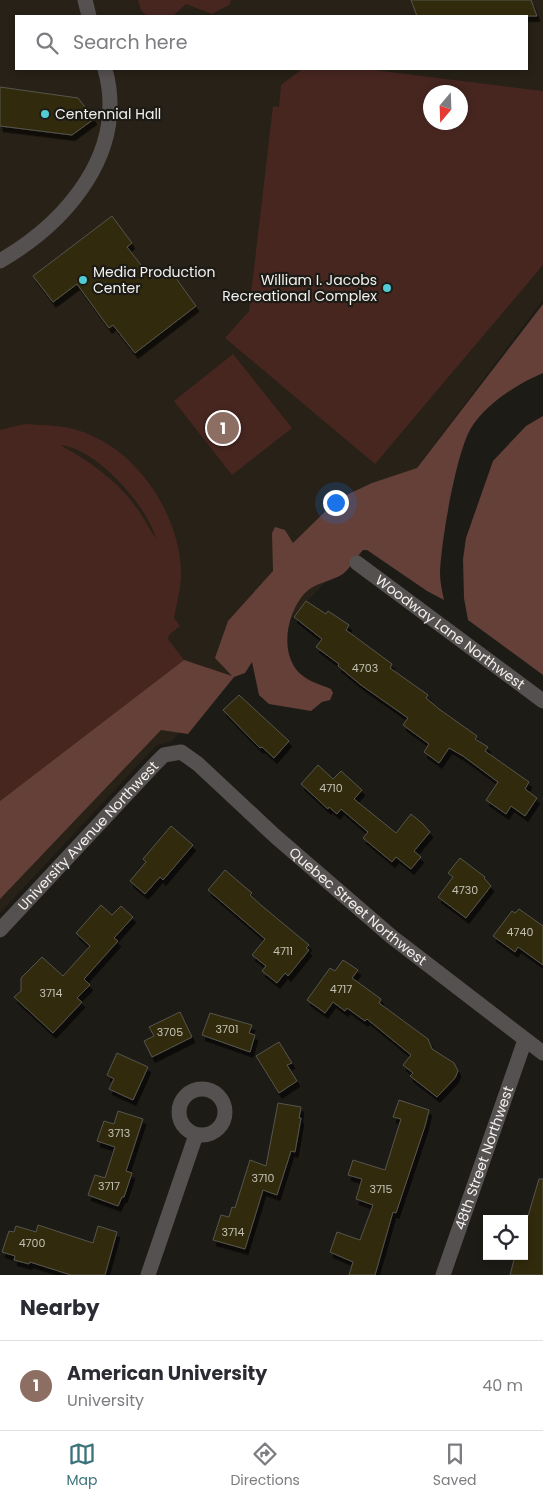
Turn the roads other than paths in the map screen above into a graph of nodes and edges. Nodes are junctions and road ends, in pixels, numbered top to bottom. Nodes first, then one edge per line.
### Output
1 (85, 0) edge
2 (89, 15) edge
3 (105, 70) edge
4 (0, 261) edge
5 (357, 564) dead end
6 (543, 701) edge
7 (181, 752) joint
8 (0, 930) edge
9 (525, 1040) junction
10 (543, 1053) edge
11 (196, 1135) dead end
12 (148, 1275) edge
13 (442, 1275) edge

1 - 2 street
3 - 4 street
5 - 6 street, Woodway Lane Northwest
7 - 8 street, University Avenue Northwest
7 - 9 street, Quebec Street Northwest
9 - 10 street, Quebec Street Northwest
9 - 13 street, 48th Street Northwest
11 - 12 street

